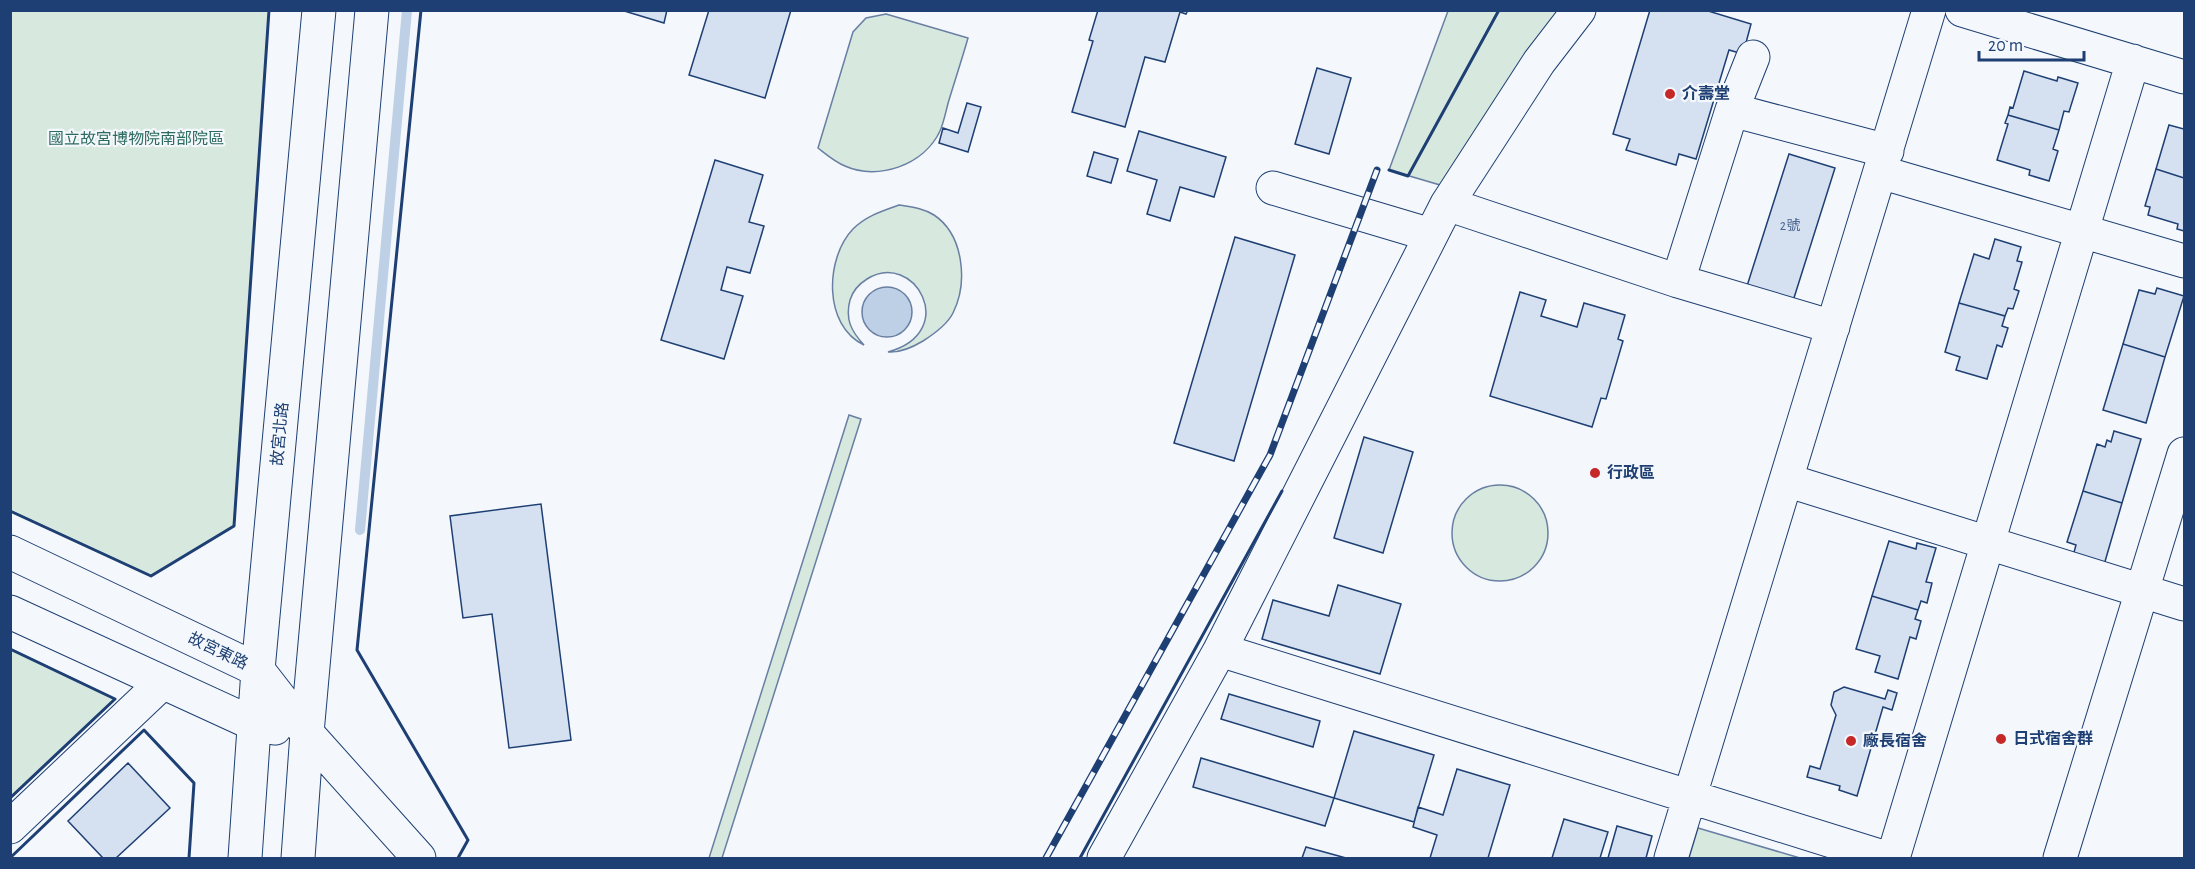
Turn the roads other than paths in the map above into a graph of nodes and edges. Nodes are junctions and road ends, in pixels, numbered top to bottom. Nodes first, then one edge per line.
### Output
1 (319, 10) edge
2 (372, 10) edge
3 (1579, 10) edge
4 (1929, 10) edge
5 (1962, 10) edge
6 (1753, 57) dead end
7 (2133, 61) junction
8 (2184, 77) edge
9 (1732, 110) junction
10 (1883, 162) junction
11 (1273, 188) dead end
12 (1447, 204) junction
13 (2083, 231) junction
14 (1431, 235) junction
15 (2184, 261) edge
16 (1678, 281) junction
17 (1833, 327) junction
18 (2184, 454) edge
19 (1786, 480) junction
20 (1989, 543) junction
21 (10, 552) edge
22 (2143, 591) junction
23 (2184, 604) edge
24 (10, 612) edge
25 (1220, 650) junction
26 (258, 670) junction
27 (162, 683) junction
28 (255, 724) junction
29 (307, 733) junction
30 (1690, 797) junction
31 (1132, 806) junction
32 (10, 827) edge
33 (245, 858) edge
34 (298, 858) edge
35 (419, 858) edge
36 (1104, 858) edge
37 (1118, 858) edge
38 (1671, 858) edge
39 (1886, 858) edge
40 (1893, 858) edge
41 (2060, 858) edge

1 - 26 street, 故宮北路
2 - 29 street
3 - 12 street
4 - 10 street
5 - 7 street
6 - 9 street
7 - 8 street
7 - 13 street
9 - 10 street
9 - 16 street
10 - 13 street
10 - 17 street
11 - 14 street
12 - 14 street
12 - 16 street
13 - 15 street
13 - 20 street
14 - 25 street
16 - 17 street
17 - 19 street
18 - 22 street
19 - 20 street
19 - 30 street
20 - 22 street
20 - 40 street
21 - 26 street, 故宮東路
22 - 23 street
22 - 41 street
24 - 27 street
25 - 30 street
25 - 31 street
26 - 28 street, 故宮北路
26 - 29 street, 故宮東路
27 - 28 street
27 - 32 street
28 - 29 street
28 - 33 street, 故宮北路
29 - 34 street
29 - 35 street, 故宮東路
30 - 38 street
30 - 39 street
31 - 36 street
31 - 37 street

